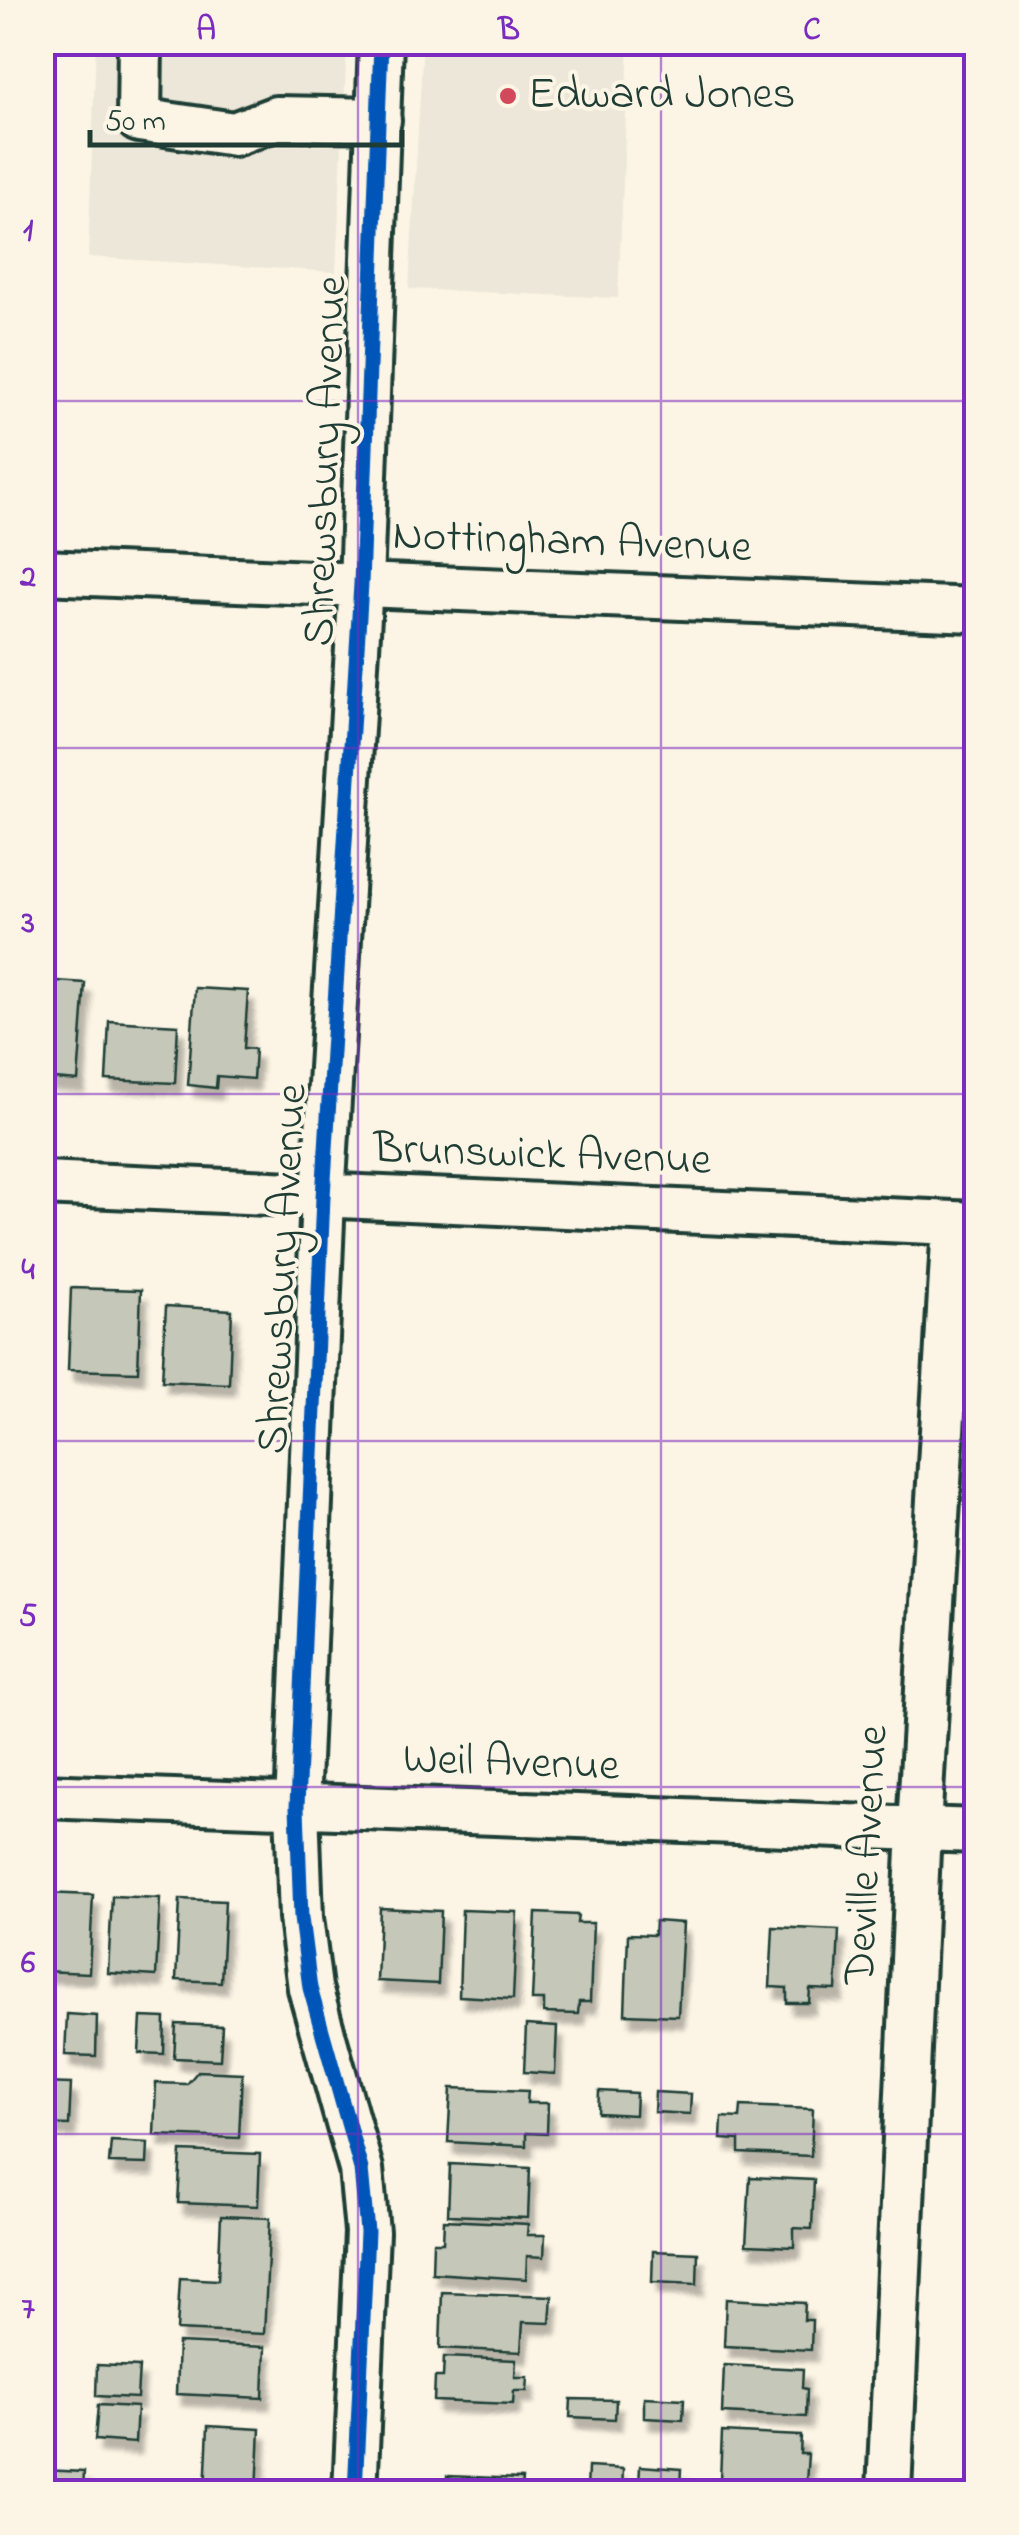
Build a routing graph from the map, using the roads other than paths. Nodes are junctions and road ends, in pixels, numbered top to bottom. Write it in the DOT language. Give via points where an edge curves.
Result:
graph roads {
  1 [pos="140,42"];
  2 [pos="381,42"];
  3 [pos="378,120"];
  4 [pos="42,572"];
  5 [pos="361,584"];
  6 [pos="976,610"];
  7 [pos="42,1183"];
  8 [pos="323,1196"];
  9 [pos="965,1224"];
  10 [pos="42,1796"];
  11 [pos="297,1806"];
  12 [pos="919,1828"];
  13 [pos="976,1831"];
  14 [pos="355,2492"];
  15 [pos="889,2492"];
  1 -- 3 [label="street" via="139,120 234,134 276,118"];
  2 -- 3 [label="street, Shrewsbury Avenue"];
  3 -- 5 [label="street, Shrewsbury Avenue"];
  4 -- 5 [label="street, Nottingham Avenue"];
  5 -- 6 [label="street, Nottingham Avenue"];
  5 -- 8 [label="street, Shrewsbury Avenue"];
  7 -- 8 [label="street, Brunswick Avenue"];
  8 -- 9 [label="street, Brunswick Avenue"];
  8 -- 11 [label="street, Shrewsbury Avenue"];
  9 -- 12 [label="street, Deville Avenue"];
  10 -- 11 [label="street, Weil Avenue"];
  11 -- 12 [label="street, Weil Avenue"];
  11 -- 14 [label="street, Shrewsbury Avenue" via="310,1988 361,2168"];
  12 -- 13 [label="street, Weil Avenue"];
  12 -- 15 [label="street, Deville Avenue"];
}
